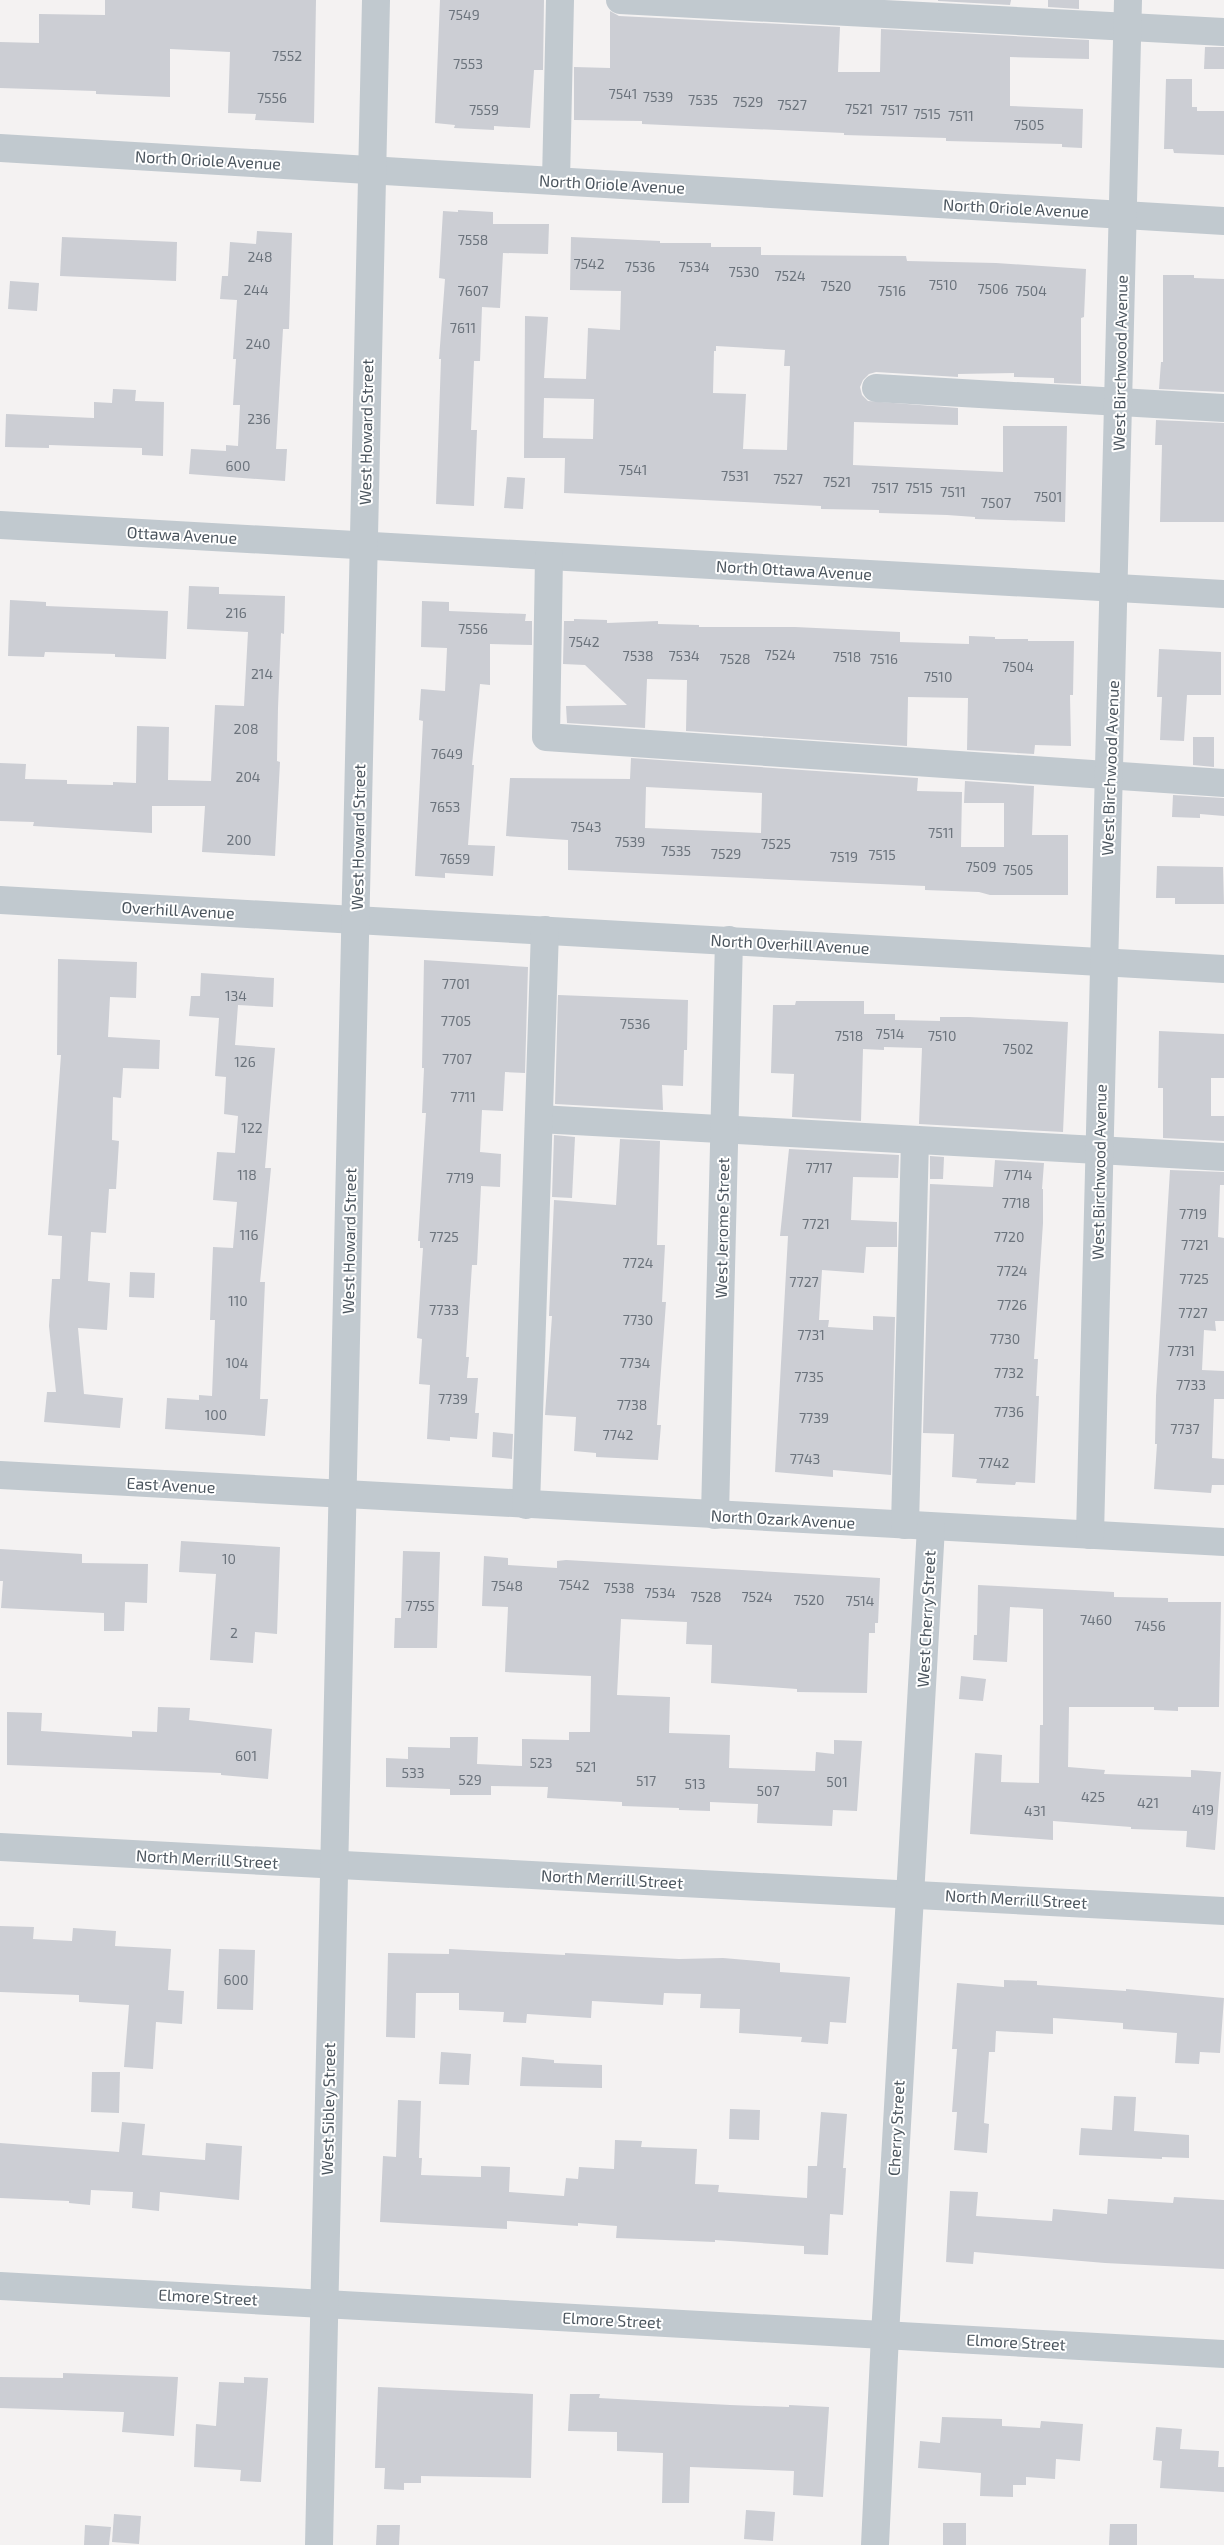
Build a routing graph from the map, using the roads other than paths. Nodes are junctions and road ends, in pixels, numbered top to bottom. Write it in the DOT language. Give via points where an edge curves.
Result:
graph roads {
  1 [pos="376,0"];
  2 [pos="560,0"];
  3 [pos="620,0"];
  4 [pos="1127,13"];
  5 [pos="1224,32"];
  6 [pos="0,148"];
  7 [pos="372,170"];
  8 [pos="556,181"];
  9 [pos="1123,215"];
  10 [pos="1224,221"];
  11 [pos="876,388"];
  12 [pos="1119,402"];
  13 [pos="1224,408"];
  14 [pos="0,525"];
  15 [pos="364,546"];
  16 [pos="549,556"];
  17 [pos="1115,588"];
  18 [pos="1224,594"];
  19 [pos="1110,776"];
  20 [pos="1224,783"];
  21 [pos="0,900"];
  22 [pos="356,919"];
  23 [pos="545,930"];
  24 [pos="729,940"];
  25 [pos="1104,962"];
  26 [pos="1224,969"];
  27 [pos="539,1119"];
  28 [pos="725,1130"];
  29 [pos="916,1140"];
  30 [pos="1100,1150"];
  31 [pos="1224,1157"];
  32 [pos="0,1475"];
  33 [pos="343,1495"];
  34 [pos="526,1505"];
  35 [pos="715,1515"];
  36 [pos="918,1526"];
  37 [pos="1090,1535"];
  38 [pos="1224,1542"];
  39 [pos="338,1673"];
  40 [pos="920,1711"];
  41 [pos="0,1847"];
  42 [pos="334,1866"];
  43 [pos="909,1893"];
  44 [pos="1224,1911"];
  45 [pos="0,2286"];
  46 [pos="324,2304"];
  47 [pos="885,2335"];
  48 [pos="1224,2354"];
  49 [pos="319,2545"];
  50 [pos="875,2545"];
  1 -- 7 [label="street, West Howard Street"];
  2 -- 8 [label="street"];
  3 -- 4 [label="street"];
  4 -- 5 [label="street"];
  4 -- 9 [label="street, West Birchwood Avenue"];
  6 -- 7 [label="street, North Oriole Avenue"];
  7 -- 8 [label="street, North Oriole Avenue"];
  7 -- 15 [label="street, West Howard Street"];
  8 -- 9 [label="street, North Oriole Avenue"];
  9 -- 10 [label="street, North Oriole Avenue"];
  9 -- 12 [label="street, West Birchwood Avenue"];
  11 -- 12 [label="street"];
  12 -- 13 [label="street"];
  12 -- 17 [label="street, West Birchwood Avenue"];
  14 -- 15 [label="street, Ottawa Avenue"];
  15 -- 16 [label="street, North Ottawa Avenue"];
  15 -- 22 [label="street, West Howard Street"];
  16 -- 17 [label="street, North Ottawa Avenue"];
  16 -- 19 [label="street" via="546,737"];
  17 -- 18 [label="street, North Ottawa Avenue"];
  17 -- 19 [label="street, West Birchwood Avenue"];
  19 -- 20 [label="street"];
  19 -- 25 [label="street, West Birchwood Avenue"];
  21 -- 22 [label="street, Overhill Avenue"];
  22 -- 23 [label="street, North Overhill Avenue"];
  22 -- 33 [label="street, West Howard Street"];
  23 -- 24 [label="street, North Overhill Avenue"];
  23 -- 27 [label="street"];
  24 -- 25 [label="street, North Overhill Avenue"];
  24 -- 28 [label="street, West Jerome Street"];
  25 -- 26 [label="street, North Overhill Avenue"];
  25 -- 30 [label="street, West Birchwood Avenue"];
  27 -- 28 [label="street"];
  27 -- 34 [label="street"];
  28 -- 29 [label="street"];
  28 -- 35 [label="street, West Jerome Street"];
  29 -- 30 [label="street"];
  29 -- 36 [label="street, West Cherry Street"];
  30 -- 31 [label="street"];
  30 -- 37 [label="street, West Birchwood Avenue"];
  32 -- 33 [label="street, East Avenue"];
  33 -- 34 [label="street, North Ozark Avenue"];
  33 -- 39 [label="street, West Howard Street"];
  34 -- 35 [label="street, North Ozark Avenue"];
  35 -- 36 [label="street, North Ozark Avenue"];
  36 -- 37 [label="street, North Ozark Avenue"];
  36 -- 40 [label="street, West Cherry Street"];
  37 -- 38 [label="street, North Ozark Avenue"];
  39 -- 42 [label="street, West Sibley Street"];
  40 -- 43 [label="street, Cherry Street"];
  41 -- 42 [label="street, North Merrill Street"];
  42 -- 43 [label="street, North Merrill Street"];
  42 -- 46 [label="street, West Sibley Street"];
  43 -- 44 [label="street, North Merrill Street"];
  43 -- 47 [label="street, Cherry Street"];
  45 -- 46 [label="street, Elmore Street"];
  46 -- 47 [label="street, Elmore Street"];
  46 -- 49 [label="street, West Sibley Street"];
  47 -- 48 [label="street, Elmore Street"];
  47 -- 50 [label="street, Cherry Street"];
}
